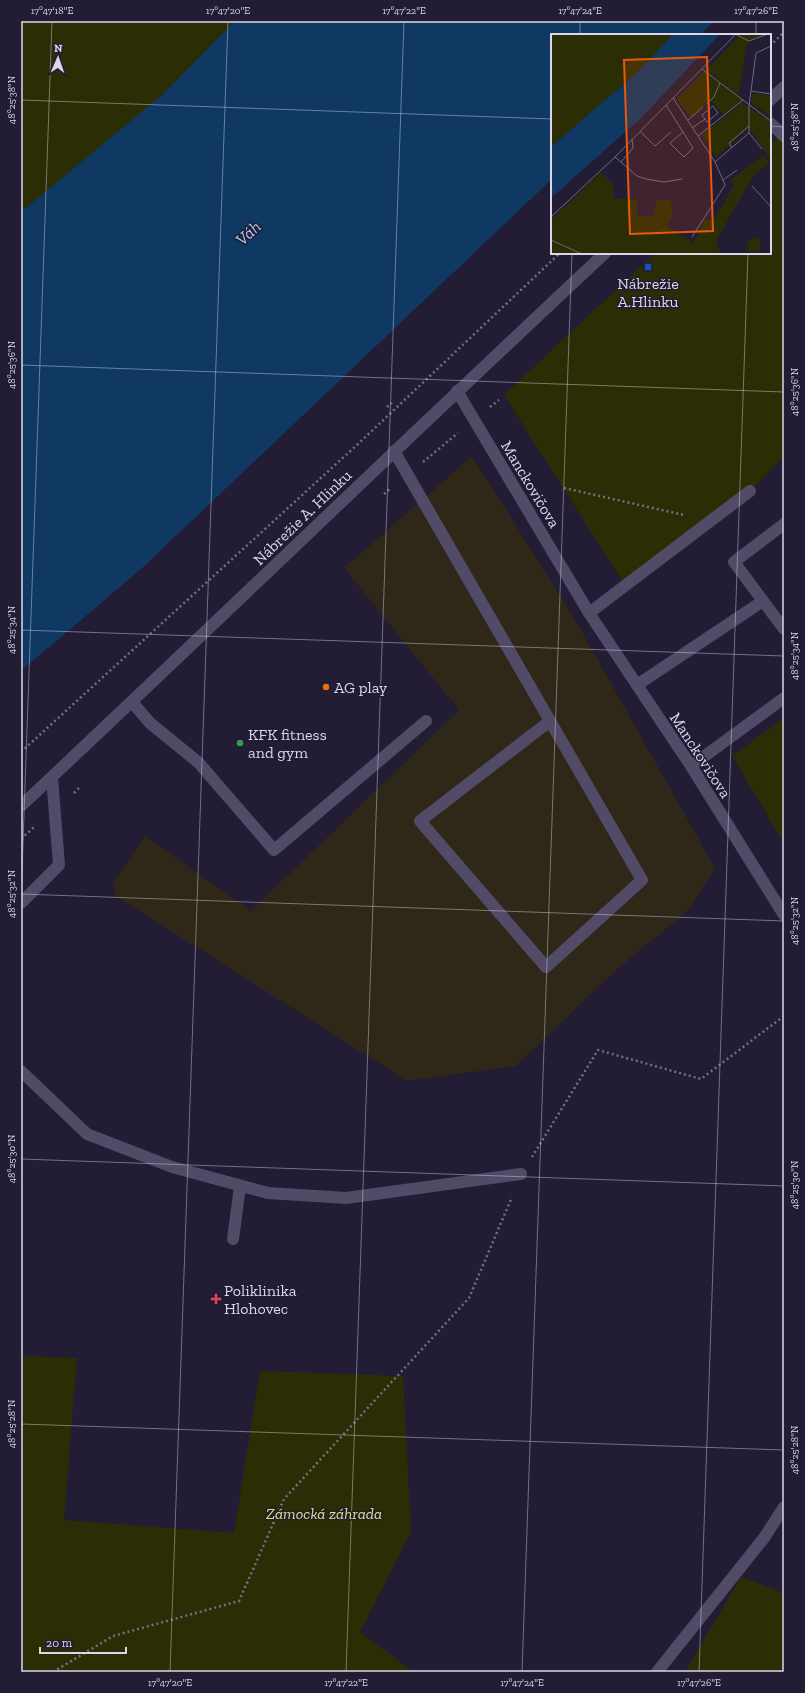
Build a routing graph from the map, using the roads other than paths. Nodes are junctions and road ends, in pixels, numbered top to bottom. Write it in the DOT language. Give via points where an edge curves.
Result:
graph roads {
  1 [pos="784,87"];
  2 [pos="771,99"];
  3 [pos="771,124"];
  4 [pos="784,136"];
  5 [pos="604,254"];
  6 [pos="456,391"];
  7 [pos="394,451"];
  8 [pos="750,491"];
  9 [pos="784,524"];
  10 [pos="763,601"];
  11 [pos="589,613"];
  12 [pos="784,629"];
  13 [pos="637,685"];
  14 [pos="784,698"];
  15 [pos="132,702"];
  16 [pos="426,721"];
  17 [pos="550,722"];
  18 [pos="691,766"];
  19 [pos="52,777"];
  20 [pos="21,806"];
  21 [pos="21,903"];
  22 [pos="784,915"];
  23 [pos="21,1071"];
  24 [pos="521,1174"];
  25 [pos="240,1186"];
  26 [pos="233,1239"];
  27 [pos="784,1507"];
  28 [pos="657,1672"];
  1 -- 2 [label="street"];
  3 -- 4 [label="street"];
  5 -- 6 [label="street, Nábrežie A. Hlinku"];
  6 -- 7 [label="street, Nábrežie A. Hlinku"];
  6 -- 11 [label="street, Manckovičova"];
  7 -- 15 [label="street, Nábrežie A. Hlinku"];
  7 -- 17 [label="street"];
  8 -- 11 [label="street"];
  9 -- 10 [label="street" via="734,562"];
  10 -- 12 [label="street"];
  10 -- 13 [label="street"];
  11 -- 13 [label="street, Manckovičova"];
  13 -- 18 [label="street, Manckovičova"];
  14 -- 18 [label="street"];
  15 -- 16 [label="street" via="150,723 199,763 274,850"];
  15 -- 19 [label="street, Nábrežie A. Hlinku"];
  17 -- 17 [label="street" via="642,880 546,967 420,821"];
  18 -- 22 [label="street, Manckovičova"];
  19 -- 20 [label="street, Nábrežie A. Hlinku"];
  19 -- 21 [label="street" via="59,865"];
  23 -- 25 [label="street" via="87,1134 172,1168"];
  24 -- 25 [label="street" via="346,1198 268,1193"];
  25 -- 26 [label="street"];
  27 -- 28 [label="street" via="764,1538"];
}
